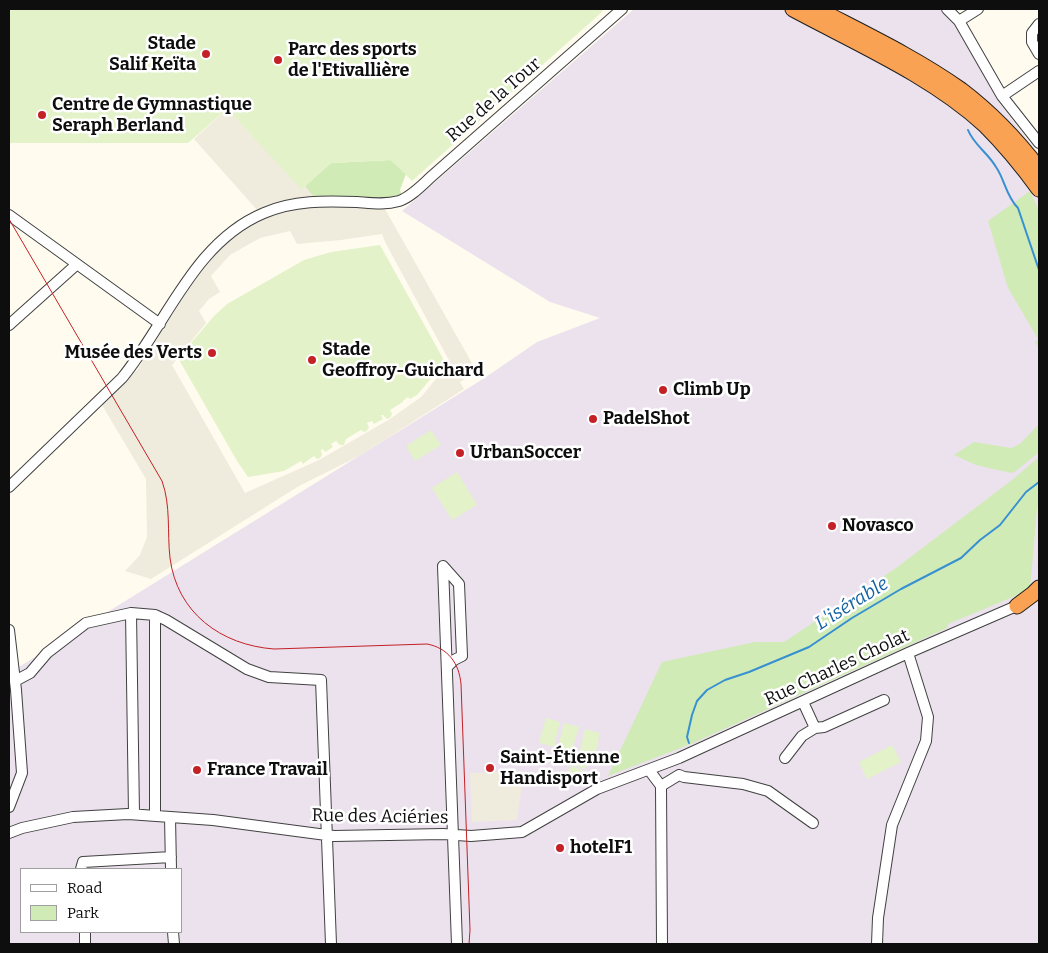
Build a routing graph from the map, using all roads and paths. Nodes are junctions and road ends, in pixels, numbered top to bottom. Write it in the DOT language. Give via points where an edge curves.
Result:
graph roads {
  1 [pos="622,9"];
  2 [pos="793,9"];
  3 [pos="817,9"];
  4 [pos="947,9"];
  5 [pos="978,9"];
  6 [pos="959,21"];
  7 [pos="1039,24"];
  8 [pos="1039,54"];
  9 [pos="1039,71"];
  10 [pos="1002,96"];
  11 [pos="1039,143"];
  12 [pos="1039,169"];
  13 [pos="1039,190"];
  14 [pos="9,216"];
  15 [pos="76,265"];
  16 [pos="160,324"];
  17 [pos="9,325"];
  18 [pos="9,487"];
  19 [pos="1039,588"];
  20 [pos="1039,595"];
  21 [pos="1017,606"];
  22 [pos="131,613"];
  23 [pos="155,616"];
  24 [pos="9,630"];
  25 [pos="908,653"];
  26 [pos="447,667"];
  27 [pos="15,681"];
  28 [pos="884,700"];
  29 [pos="803,702"];
  30 [pos="815,728"];
  31 [pos="679,758"];
  32 [pos="785,758"];
  33 [pos="649,770"];
  34 [pos="679,775"];
  35 [pos="661,786"];
  36 [pos="9,807"];
  37 [pos="134,814"];
  38 [pos="155,816"];
  39 [pos="170,816"];
  40 [pos="813,823"];
  41 [pos="9,833"];
  42 [pos="454,835"];
  43 [pos="327,836"];
  44 [pos="170,857"];
  45 [pos="81,868"];
  46 [pos="171,868"];
  47 [pos="331,944"];
  48 [pos="458,944"];
  49 [pos="662,944"];
  50 [pos="877,944"];
  1 -- 16 [label="street, Rue de la Tour" via="400,201 382,204 305,202 253,218 204,258"];
  2 -- 13 [label="highway" via="944,92 985,125"];
  3 -- 12 [label="highway" via="932,70 959,89 1002,127"];
  4 -- 6 [label="street"];
  5 -- 6 [label="street"];
  6 -- 10 [label="street"];
  7 -- 8 [label="street" via="1032,33 1032,42"];
  9 -- 10 [label="street"];
  10 -- 11 [label="street"];
  14 -- 15 [label="street"];
  15 -- 16 [label="street"];
  15 -- 17 [label="street"];
  16 -- 18 [label="street, Rue de la Tour" via="122,378"];
  19 -- 21 [label="highway"];
  20 -- 21 [label="street, Rue Charles Cholat"];
  21 -- 25 [label="street, Rue Charles Cholat"];
  22 -- 23 [label="street"];
  22 -- 27 [label="street" via="86,623 47,653 30,674"];
  22 -- 37 [label="street"];
  23 -- 38 [label="street"];
  23 -- 43 [label="street" via="178,626 247,669 269,677 321,680"];
  24 -- 27 [label="street"];
  25 -- 29 [label="street, Rue Charles Cholat"];
  25 -- 50 [label="street" via="928,717 926,740 892,824"];
  26 -- 26 [label="street" via="462,656 459,584 442,566"];
  26 -- 42 [label="street"];
  27 -- 36 [label="street" via="22,773"];
  28 -- 30 [label="street" via="824,728"];
  29 -- 30 [label="street"];
  29 -- 31 [label="street, Rue Charles Cholat"];
  30 -- 32 [label="street" via="802,736"];
  31 -- 33 [label="street, Rue Charles Cholat"];
  31 -- 34 [label="street"];
  33 -- 35 [label="street"];
  33 -- 42 [label="street, Rue des Aciéries" via="597,789 522,832"];
  34 -- 35 [label="street"];
  34 -- 40 [label="street" via="768,791"];
  35 -- 49 [label="street"];
  37 -- 38 [label="street, Rue des Aciéries"];
  37 -- 41 [label="street, Rue des Aciéries" via="73,818"];
  38 -- 39 [label="street, Rue des Aciéries"];
  39 -- 43 [label="street, Rue des Aciéries"];
  39 -- 44 [label="street"];
  42 -- 43 [label="street, Rue des Aciéries"];
  42 -- 48 [label="street"];
  43 -- 47 [label="street"];
  44 -- 45 [label="street" via="83,862"];
  44 -- 46 [label="street"];
}
